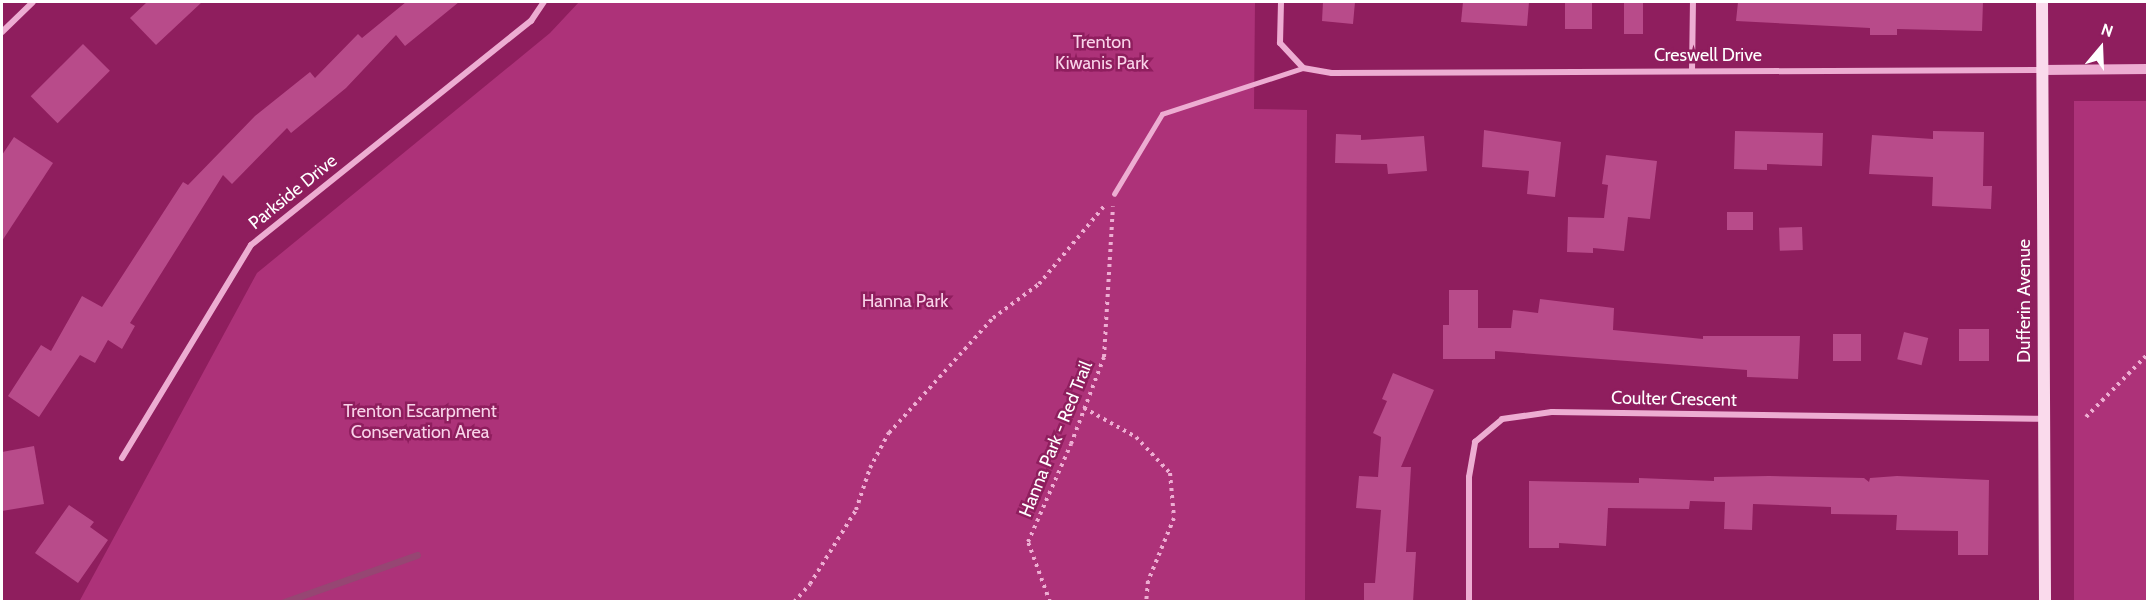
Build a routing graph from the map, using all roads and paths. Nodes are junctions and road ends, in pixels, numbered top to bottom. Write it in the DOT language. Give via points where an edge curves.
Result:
graph roads {
  1 [pos="33,2"];
  2 [pos="544,2"];
  3 [pos="1281,2"];
  4 [pos="1693,2"];
  5 [pos="2042,2"];
  6 [pos="2,32"];
  7 [pos="1303,68"];
  8 [pos="2148,69"];
  9 [pos="2042,70"];
  10 [pos="1692,71"];
  11 [pos="1114,194"];
  12 [pos="2148,354"];
  13 [pos="1084,408"];
  14 [pos="2086,417"];
  15 [pos="2042,419"];
  16 [pos="122,458"];
  17 [pos="794,602"];
  18 [pos="1050,602"];
  19 [pos="1146,602"];
  20 [pos="1469,602"];
  21 [pos="2045,602"];
  1 -- 6 [label="street"];
  2 -- 16 [label="street, Parkside Drive" via="531,21 250,245"];
  3 -- 7 [label="street" via="1281,43"];
  4 -- 10 [label="street"];
  5 -- 9 [label="main road, Dufferin Avenue"];
  7 -- 10 [label="street, Creswell Drive" via="1332,73"];
  7 -- 11 [label="lane" via="1162,114"];
  8 -- 9 [label="street, Creswell Drive"];
  9 -- 10 [label="street, Creswell Drive"];
  9 -- 15 [label="main road, Dufferin Avenue"];
  11 -- 13 [label="path, Hanna Park - Red Trail" via="1104,357"];
  11 -- 17 [label="path" via="1039,284 977,334 889,433 870,468 856,510 810,584"];
  12 -- 14 [label="path"];
  13 -- 18 [label="path, Hanna Park - Red Trail" via="1028,542"];
  13 -- 19 [label="path" via="1136,437 1170,473 1174,518 1148,581"];
  15 -- 20 [label="street, Coulter Crescent" via="1552,412 1502,419 1475,442 1469,477"];
  15 -- 21 [label="main road, Dufferin Avenue"];
}
